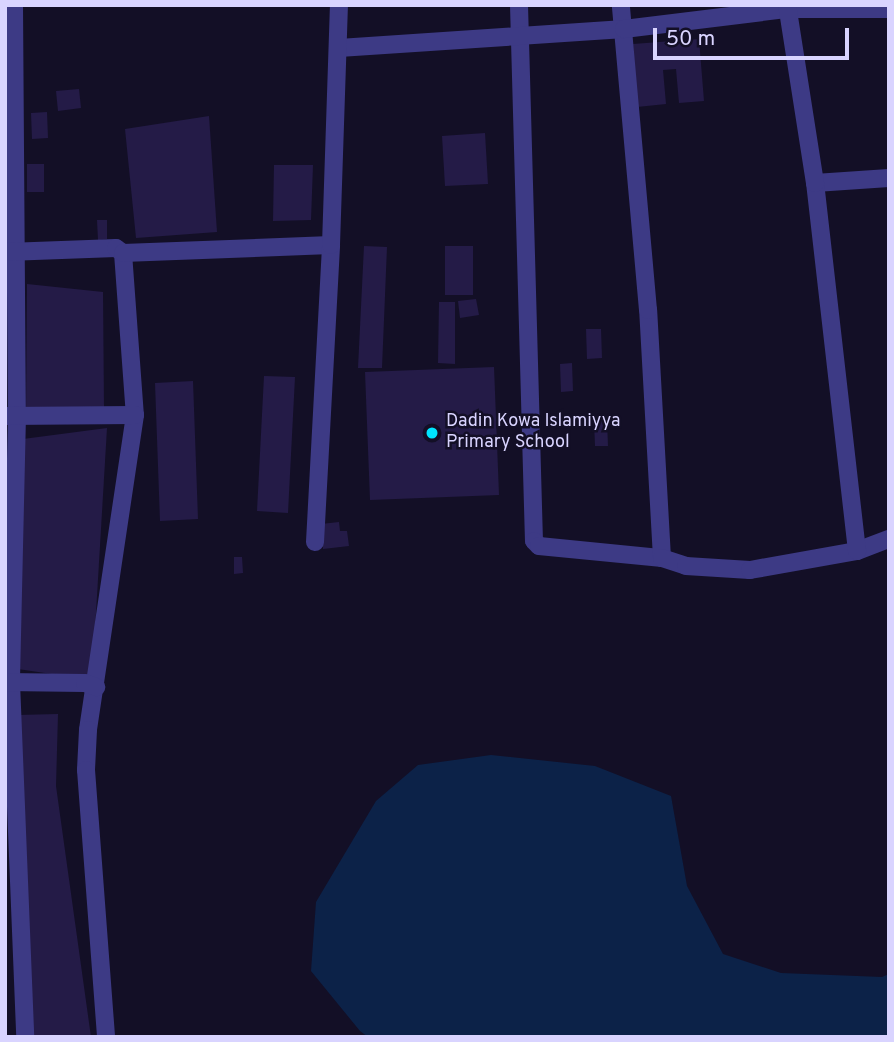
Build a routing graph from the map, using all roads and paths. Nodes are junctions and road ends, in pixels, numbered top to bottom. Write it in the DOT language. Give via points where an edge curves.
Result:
graph roads {
  1 [pos="14,5"];
  2 [pos="339,5"];
  3 [pos="519,5"];
  4 [pos="621,5"];
  5 [pos="788,7"];
  6 [pos="889,9"];
  7 [pos="624,29"];
  8 [pos="522,36"];
  9 [pos="339,48"];
  10 [pos="889,178"];
  11 [pos="816,183"];
  12 [pos="331,245"];
  13 [pos="11,252"];
  14 [pos="123,253"];
  15 [pos="11,415"];
  16 [pos="135,415"];
  17 [pos="889,539"];
  18 [pos="315,542"];
  19 [pos="857,551"];
  20 [pos="662,558"];
  21 [pos="8,682"];
  22 [pos="96,687"];
  23 [pos="9,788"];
  24 [pos="13,884"];
  25 [pos="25,1037"];
  26 [pos="106,1037"];
  1 -- 13 [label="street"];
  2 -- 9 [label="street"];
  3 -- 8 [label="street"];
  4 -- 7 [label="street"];
  5 -- 6 [label="street"];
  5 -- 7 [label="street"];
  5 -- 11 [label="street"];
  7 -- 8 [label="street"];
  7 -- 20 [label="street" via="648,310"];
  8 -- 9 [label="street"];
  8 -- 20 [label="street" via="534,541 539,546"];
  9 -- 12 [label="street"];
  10 -- 11 [label="street"];
  11 -- 19 [label="street"];
  12 -- 14 [label="street"];
  12 -- 18 [label="street"];
  13 -- 14 [label="street" via="116,248"];
  13 -- 15 [label="street"];
  14 -- 16 [label="street"];
  15 -- 16 [label="street"];
  15 -- 21 [label="street"];
  16 -- 22 [label="street"];
  17 -- 19 [label="street"];
  19 -- 20 [label="street" via="750,569 686,566"];
  21 -- 22 [label="street"];
  21 -- 23 [label="street"];
  22 -- 26 [label="street" via="86,770"];
  23 -- 24 [label="street"];
  24 -- 25 [label="street"];
}
